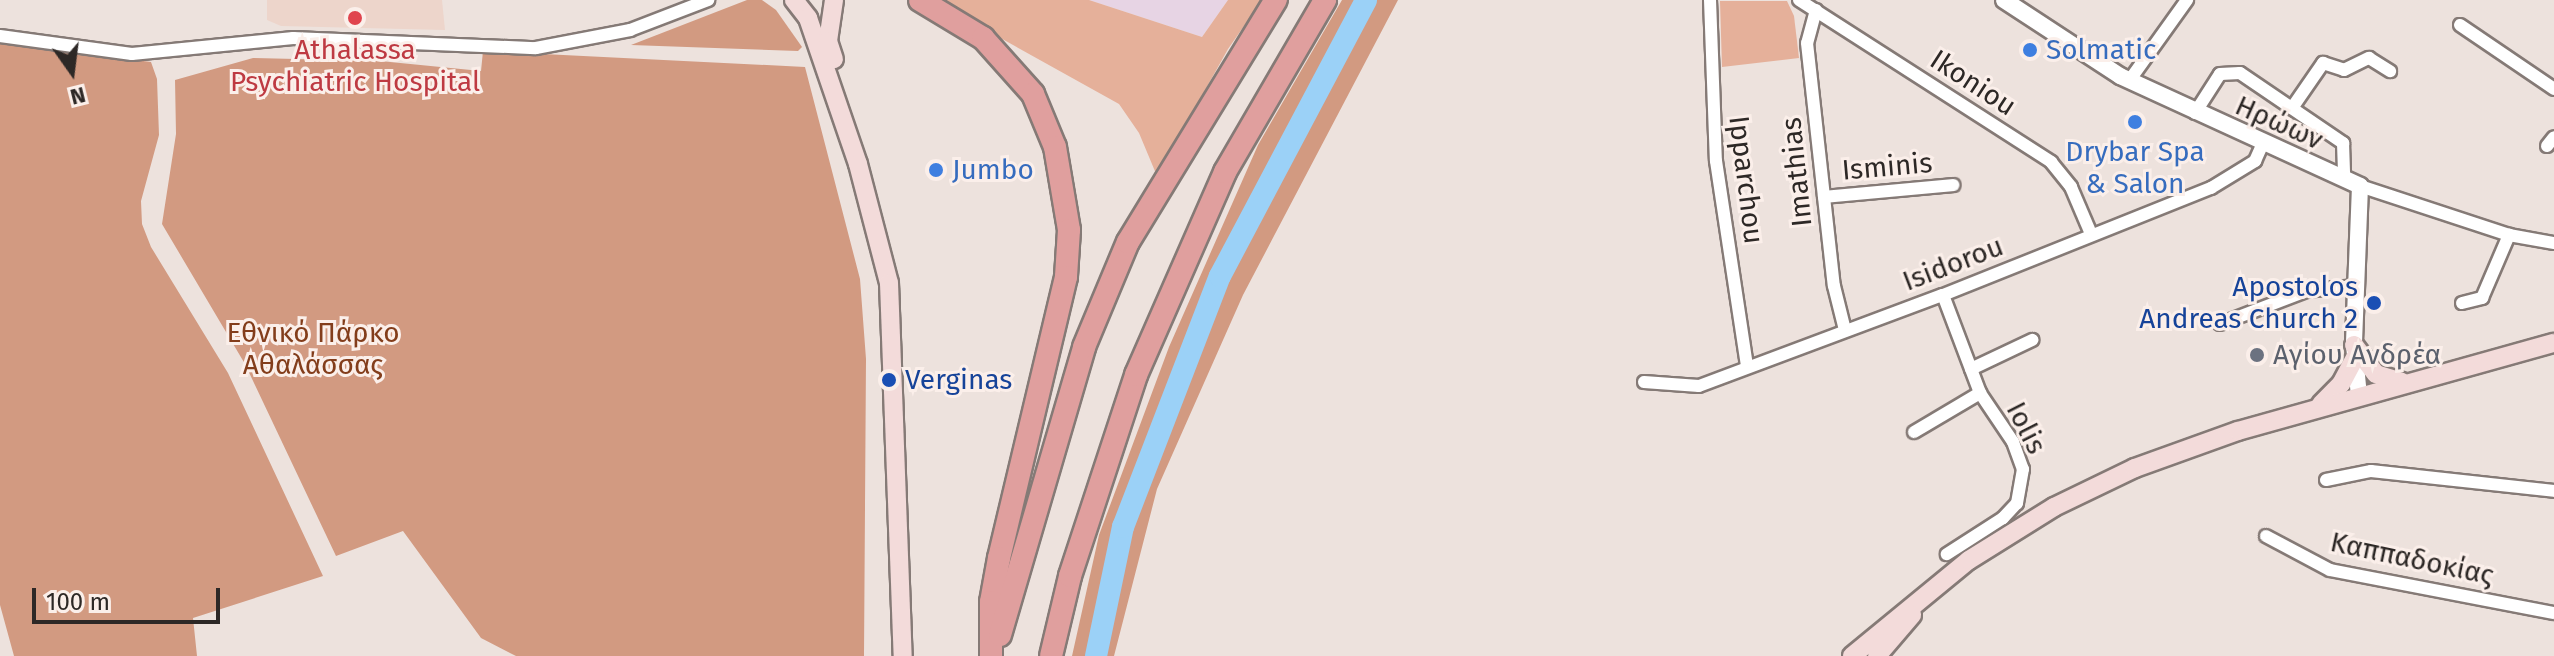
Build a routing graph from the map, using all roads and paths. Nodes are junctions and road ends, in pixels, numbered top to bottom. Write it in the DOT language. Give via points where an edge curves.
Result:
graph roads {
  1 [pos="700,0"];
  2 [pos="708,0"];
  3 [pos="794,0"];
  4 [pos="834,0"];
  5 [pos="920,0"];
  6 [pos="1276,0"];
  7 [pos="1325,0"];
  8 [pos="1710,0"];
  9 [pos="1799,0"];
  10 [pos="2004,0"];
  11 [pos="2187,0"];
  12 [pos="688,7"];
  13 [pos="1816,10"];
  14 [pos="2460,25"];
  15 [pos="0,36"];
  16 [pos="2390,71"];
  17 [pos="2129,81"];
  18 [pos="2554,89"];
  19 [pos="2292,108"];
  20 [pos="2195,113"];
  21 [pos="2262,145"];
  22 [pos="2344,180"];
  23 [pos="1953,185"];
  24 [pos="2360,186"];
  25 [pos="1824,197"];
  26 [pos="2091,234"];
  27 [pos="2509,235"];
  28 [pos="2554,243"];
  29 [pos="2355,286"];
  30 [pos="1943,295"];
  31 [pos="2462,303"];
  32 [pos="2220,324"];
  33 [pos="1845,330"];
  34 [pos="2032,340"];
  35 [pos="2554,343"];
  36 [pos="2355,351"];
  37 [pos="1747,366"];
  38 [pos="1971,369"];
  39 [pos="1644,382"];
  40 [pos="2406,383"];
  41 [pos="1980,393"];
  42 [pos="2359,396"];
  43 [pos="2316,408"];
  44 [pos="1914,432"];
  45 [pos="2326,480"];
  46 [pos="2554,491"];
  47 [pos="2266,536"];
  48 [pos="1947,554"];
  49 [pos="1938,586"];
  50 [pos="2554,613"];
  51 [pos="903,656"];
  52 [pos="912,656"];
  53 [pos="994,656"];
  54 [pos="1051,656"];
  55 [pos="1852,656"];
  56 [pos="1877,656"];
  1 -- 12 [label="street"];
  2 -- 12 [label="street"];
  3 -- 51 [label="main road" via="808,18 858,164 889,283"];
  4 -- 52 [label="main road" via="828,41 864,146 905,312"];
  5 -- 53 [label="highway" via="983,38 1033,94 1055,147 1069,230 1066,277 991,602"];
  6 -- 53 [label="highway" via="1117,268 1084,347"];
  7 -- 54 [label="highway" via="1225,172 1136,375 1070,576"];
  8 -- 37 [label="street, Ipparchou" via="1716,161"];
  9 -- 13 [label="street, Ikoniou"];
  10 -- 17 [label="street, Ηρώων"];
  11 -- 17 [label="street"];
  12 -- 15 [label="street" via="630,30 536,48 293,38 132,54"];
  13 -- 25 [label="street, Imathias" via="1807,43"];
  13 -- 26 [label="street, Ikoniou" via="2051,162 2071,187"];
  14 -- 18 [label="street"];
  16 -- 19 [label="street" via="2369,58 2344,70 2323,63"];
  17 -- 20 [label="street, Ηρώων"];
  19 -- 20 [label="street" via="2230,70 2220,74"];
  19 -- 22 [label="street" via="2343,143"];
  20 -- 21 [label="street, Ηρώων"];
  21 -- 22 [label="street, Ηρώων"];
  21 -- 26 [label="street, Isidorou" via="2255,161 2234,177"];
  22 -- 24 [label="street, Ηρώων"];
  23 -- 25 [label="street, Isminis"];
  24 -- 27 [label="street, Ηρώων"];
  24 -- 29 [label="street"];
  25 -- 33 [label="street, Imathias"];
  26 -- 30 [label="street, Isidorou"];
  27 -- 28 [label="street, Ηρώων"];
  27 -- 31 [label="street" via="2482,298"];
  29 -- 32 [label="street" via="2306,291"];
  29 -- 36 [label="street"];
  30 -- 33 [label="street, Isidorou"];
  30 -- 38 [label="street, Iolis"];
  33 -- 37 [label="street, Isidorou"];
  34 -- 38 [label="street"];
  35 -- 40 [label="main road"];
  36 -- 40 [label="main road" via="2376,374"];
  36 -- 42 [label="street"];
  36 -- 43 [label="main road" via="2335,392"];
  37 -- 39 [label="street, Isidorou" via="1699,386"];
  38 -- 41 [label="street, Iolis"];
  40 -- 42 [label="main road"];
  41 -- 44 [label="street"];
  41 -- 48 [label="street, Iolis" via="2013,442 2023,486 2003,518"];
  42 -- 43 [label="main road"];
  43 -- 49 [label="main road" via="2135,468 2054,507"];
  45 -- 46 [label="street" via="2371,471"];
  47 -- 50 [label="street, Καππαδοκίας" via="2330,570"];
  49 -- 55 [label="main road"];
  49 -- 56 [label="main road"];
}
